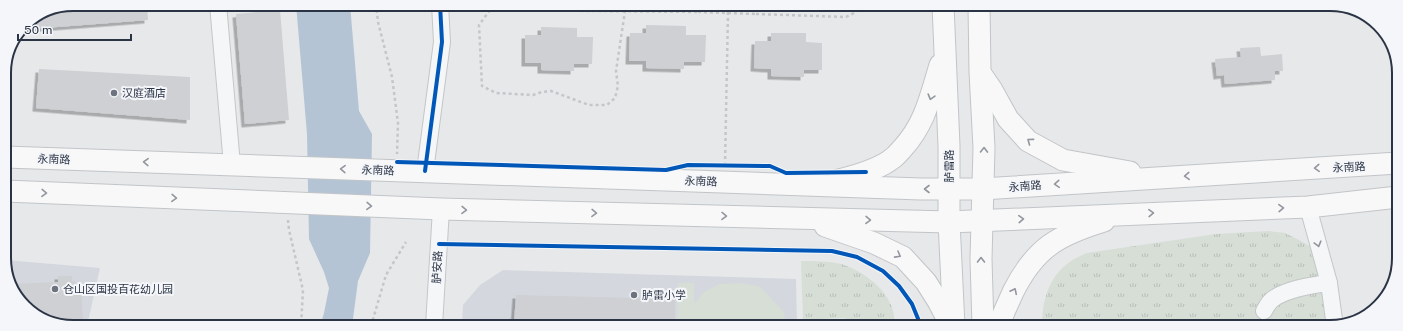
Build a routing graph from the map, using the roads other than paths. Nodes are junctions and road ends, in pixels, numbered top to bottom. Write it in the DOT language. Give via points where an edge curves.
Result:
graph roads {
  1 [pos="219,11"];
  2 [pos="440,11"];
  3 [pos="943,11"];
  4 [pos="979,11"];
  5 [pos="945,46"];
  6 [pos="980,72"];
  7 [pos="11,157"];
  8 [pos="1392,163"];
  9 [pos="232,165"];
  10 [pos="425,171"];
  11 [pos="1160,178"];
  12 [pos="821,185"];
  13 [pos="949,189"];
  14 [pos="982,189"];
  15 [pos="11,191"];
  16 [pos="1392,198"];
  17 [pos="1308,207"];
  18 [pos="440,209"];
  19 [pos="1128,214"];
  20 [pos="796,218"];
  21 [pos="982,220"];
  22 [pos="949,222"];
  23 [pos="1328,283"];
  24 [pos="1264,311"];
  25 [pos="434,320"];
  26 [pos="949,320"];
  27 [pos="952,320"];
  28 [pos="984,320"];
  29 [pos="1000,320"];
  30 [pos="1334,320"];
  1 -- 9 [label="street"];
  2 -- 10 [label="street" via="442,42"];
  3 -- 5 [label="main road, 胪雷路"];
  4 -- 6 [label="main road"];
  5 -- 12 [label="main road, one-way" via="927,110 918,128 893,159 866,172"];
  5 -- 13 [label="main road, 胪雷路"];
  11 -- 6 [label="main road, one-way" via="1063,160 1028,141 1008,119"];
  14 -- 6 [label="main road, one-way" via="984,148"];
  9 -- 7 [label="main road, 永南路, one-way"];
  8 -- 11 [label="main road, 永南路, one-way"];
  10 -- 9 [label="main road, 永南路, one-way"];
  10 -- 12 [label="main road, 永南路"];
  11 -- 14 [label="main road, 永南路, one-way"];
  13 -- 12 [label="main road, 永南路, one-way"];
  13 -- 14 [label="main road, 永南路"];
  13 -- 22 [label="main road, 胪雷路"];
  14 -- 21 [label="main road"];
  15 -- 18 [label="main road, one-way"];
  16 -- 17 [label="main road"];
  19 -- 17 [label="main road, one-way"];
  17 -- 23 [label="street, one-way"];
  18 -- 20 [label="main road, one-way"];
  18 -- 25 [label="street, 胪安路"];
  21 -- 19 [label="main road, one-way"];
  29 -- 19 [label="main road, one-way" via="1029,264 1042,250 1063,236"];
  20 -- 22 [label="main road, one-way"];
  20 -- 26 [label="main road, one-way" via="874,242 903,257 926,282"];
  21 -- 22 [label="main road"];
  28 -- 21 [label="main road, one-way"];
  22 -- 27 [label="main road, 胪雷路"];
  23 -- 24 [label="street" via="1279,295 1268,303"];
  23 -- 30 [label="street"];
}
